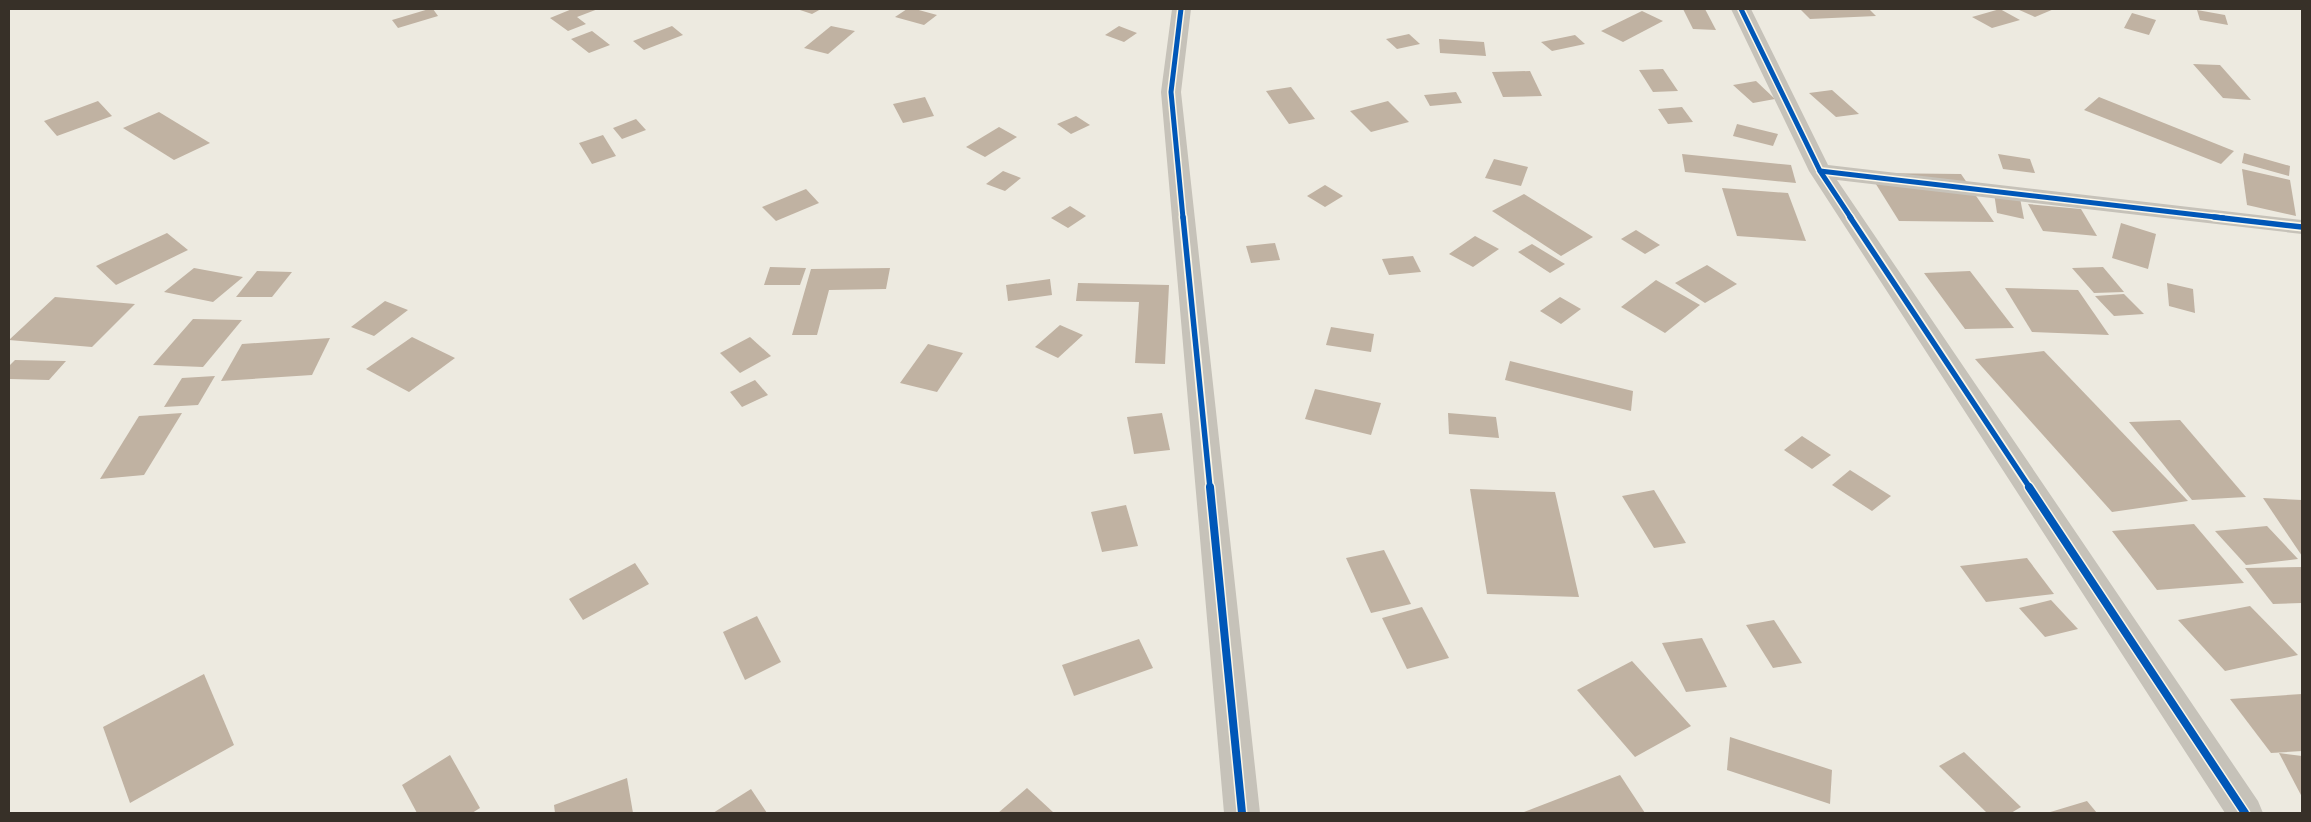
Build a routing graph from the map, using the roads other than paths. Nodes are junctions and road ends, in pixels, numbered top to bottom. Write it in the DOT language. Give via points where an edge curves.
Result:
graph roads {
  1 [pos="1181,9"];
  2 [pos="1741,9"];
  3 [pos="1820,170"];
  4 [pos="2302,227"];
  5 [pos="1242,813"];
  6 [pos="2245,813"];
  1 -- 5 [label="street" via="1171,92"];
  2 -- 3 [label="street"];
  3 -- 4 [label="street"];
  3 -- 6 [label="street"];
}
